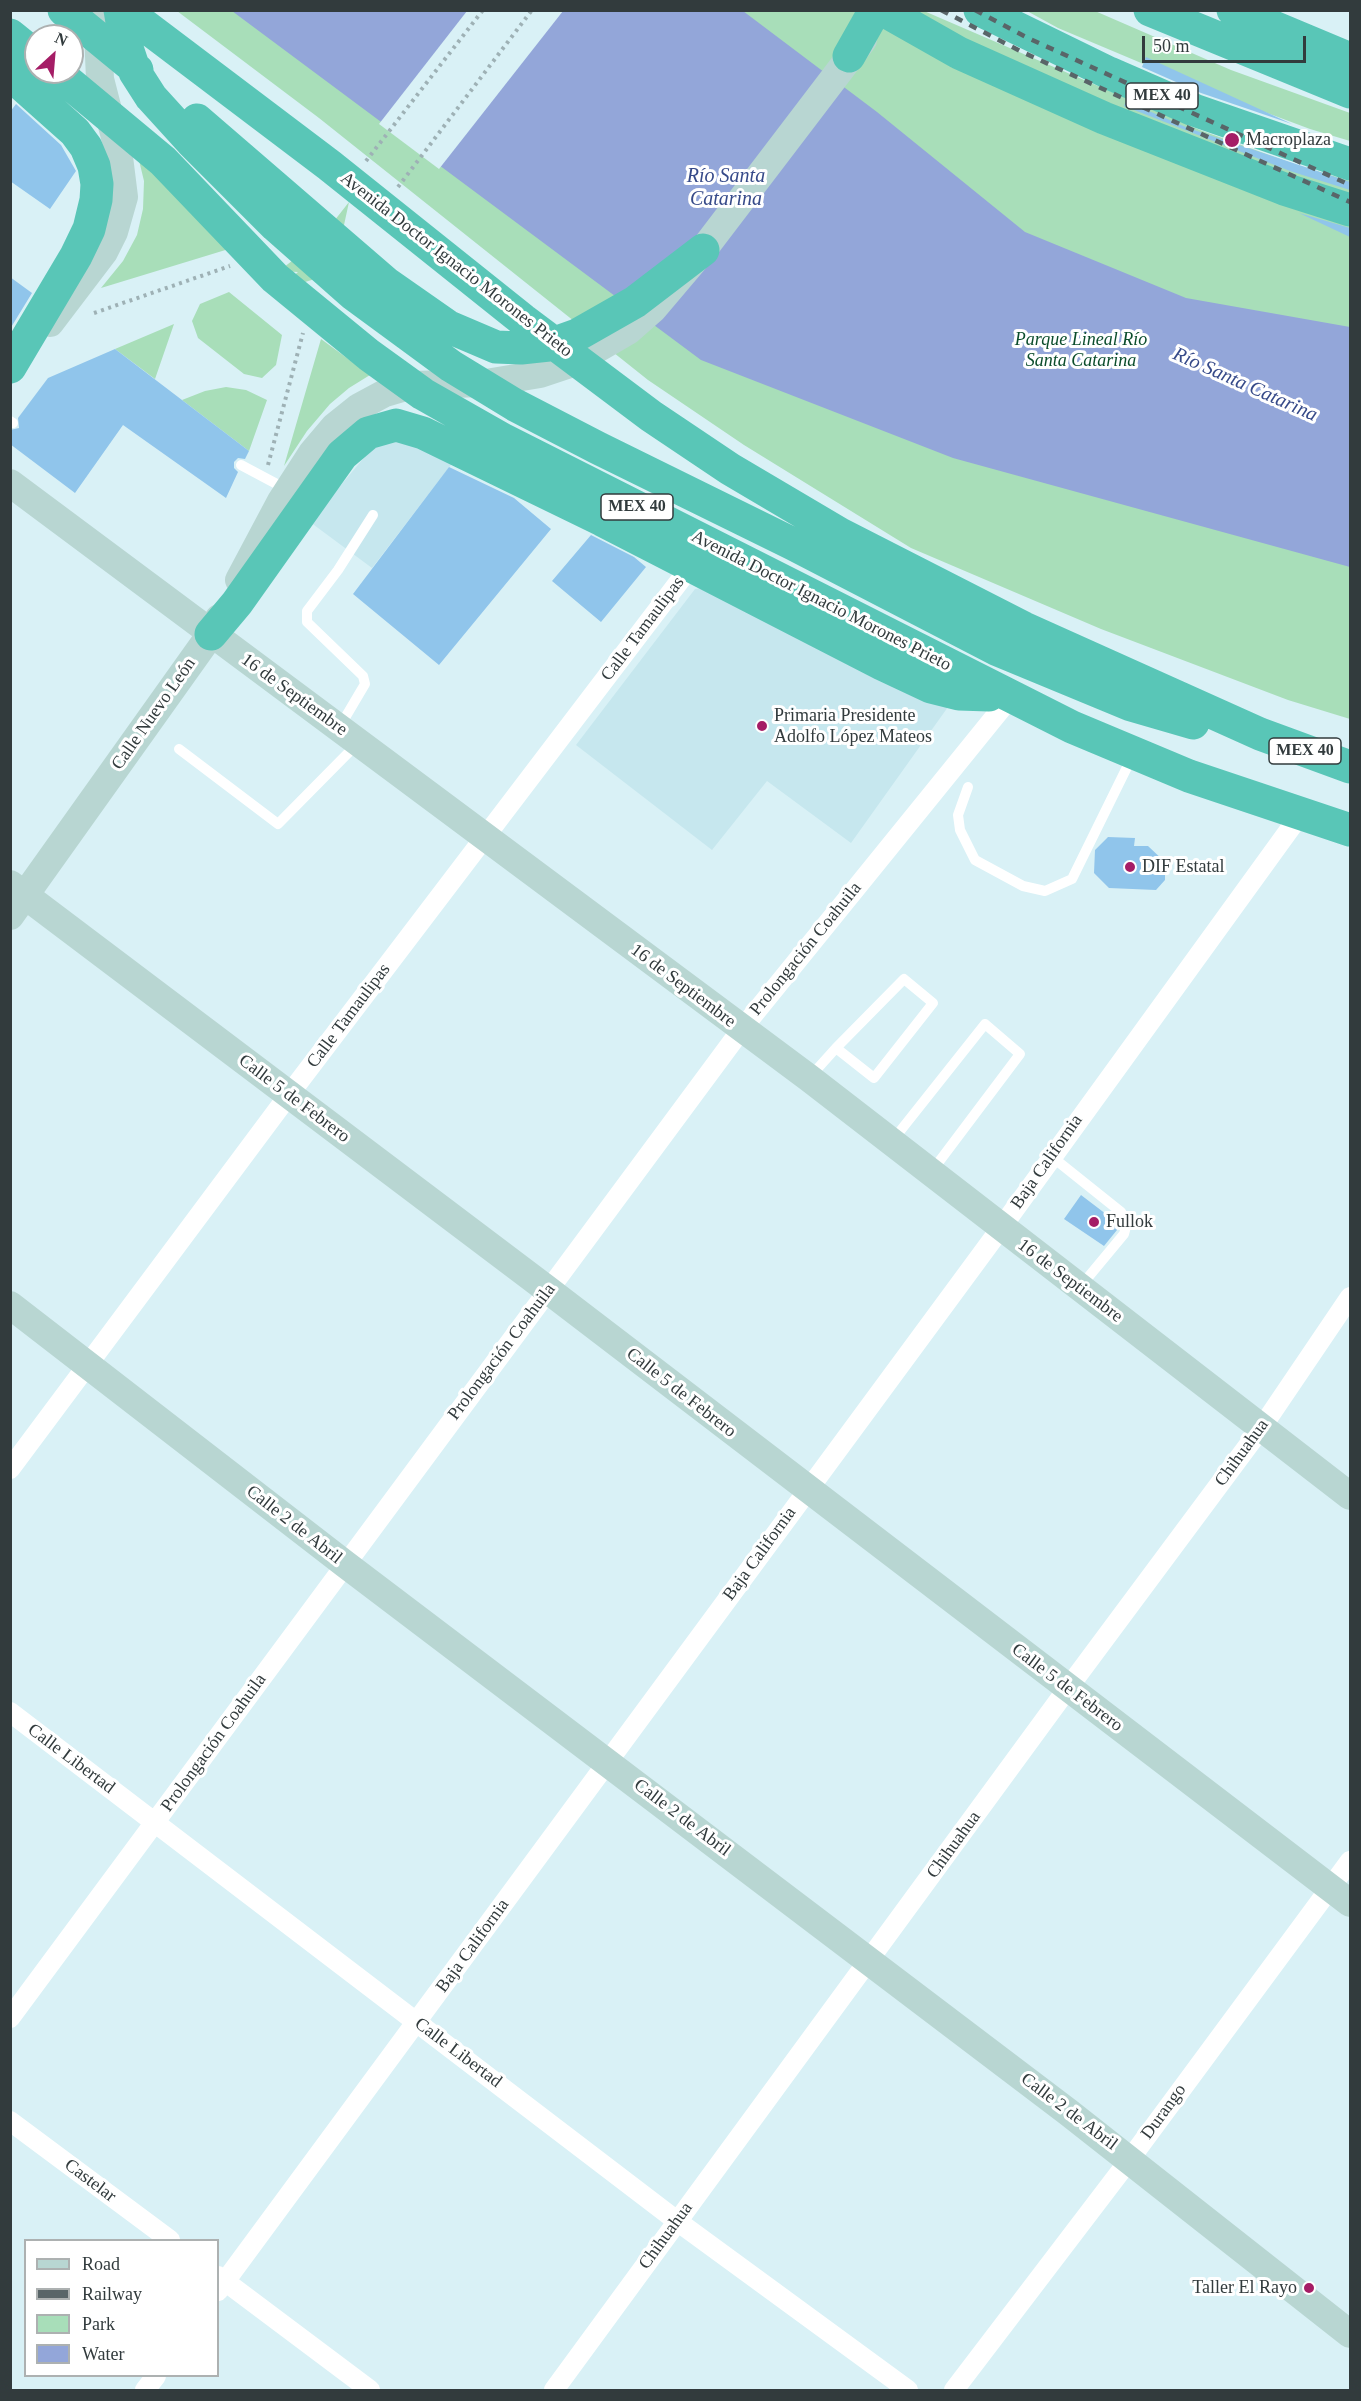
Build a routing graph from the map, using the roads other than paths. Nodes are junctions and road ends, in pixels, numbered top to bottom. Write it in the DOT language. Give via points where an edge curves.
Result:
graph roads {
  1 [pos="64,10"];
  2 [pos="97,10"];
  3 [pos="122,10"];
  4 [pos="875,10"];
  5 [pos="883,10"];
  6 [pos="890,10"];
  7 [pos="980,10"];
  8 [pos="1150,10"];
  9 [pos="1233,10"];
  10 [pos="10,35"];
  11 [pos="24,46"];
  12 [pos="849,56"];
  13 [pos="1350,59"];
  14 [pos="10,74"];
  15 [pos="70,84"];
  16 [pos="1350,92"];
  17 [pos="1350,164"];
  18 [pos="1350,210"];
  19 [pos="703,250"];
  20 [pos="10,367"];
  21 [pos="10,374"];
  22 [pos="241,465"];
  23 [pos="10,483"];
  24 [pos="285,496"];
  25 [pos="372,515"];
  26 [pos="691,566"];
  27 [pos="211,634"];
  28 [pos="1007,696"];
  29 [pos="1260,734"];
  30 [pos="349,735"];
  31 [pos="179,749"];
  32 [pos="1133,755"];
  33 [pos="1350,767"];
  34 [pos="968,787"];
  35 [pos="1300,815"];
  36 [pos="1350,830"];
  37 [pos="485,837"];
  38 [pos="15,899"];
  39 [pos="741,1030"];
  40 [pos="836,1048"];
  41 [pos="809,1078"];
  42 [pos="288,1096"];
  43 [pos="891,1143"];
  44 [pos="1051,1156"];
  45 [pos="930,1173"];
  46 [pos="1001,1228"];
  47 [pos="1079,1288"];
  48 [pos="548,1290"];
  49 [pos="1350,1297"];
  50 [pos="10,1305"];
  51 [pos="89,1365"];
  52 [pos="1262,1427"];
  53 [pos="10,1469"];
  54 [pos="807,1490"];
  55 [pos="1350,1496"];
  56 [pos="345,1564"];
  57 [pos="1068,1688"];
  58 [pos="10,1712"];
  59 [pos="609,1761"];
  60 [pos="156,1824"];
  61 [pos="1350,1861"];
  62 [pos="1340,1895"];
  63 [pos="870,1961"];
  64 [pos="10,2018"];
  65 [pos="418,2022"];
  66 [pos="10,2121"];
  67 [pos="1130,2159"];
  68 [pos="677,2221"];
  69 [pos="167,2239"];
  70 [pos="220,2283"];
  71 [pos="1350,2334"];
  72 [pos="155,2377"];
  73 [pos="145,2391"];
  74 [pos="370,2391"];
  75 [pos="554,2391"];
  76 [pos="908,2391"];
  77 [pos="954,2391"];
  1 -- 19 [label="highway" via="386,283 471,339 521,348 549,345 577,335 635,302"];
  2 -- 21 [label="street" via="100,79 118,149 124,196 104,252"];
  3 -- 29 [label="highway, Avenida Doctor Ignacio Morones Prieto / MEX 40" via="328,165 523,320 729,469 840,534 1014,623"];
  3 -- 29 [label="highway" via="126,45 135,72 151,97 191,141 268,219 353,294 451,366 515,405 1030,664 1131,705 1191,722"];
  4 -- 12 [label="highway"];
  5 -- 18 [label="highway" via="959,53 1104,118 1284,189"];
  6 -- 12 [label="street, Calle Nuevo León"];
  7 -- 17 [label="highway, MEX 40" via="1194,110"];
  8 -- 16 [label="highway"];
  9 -- 13 [label="highway"];
  10 -- 11 [label="highway"];
  12 -- 19 [label="street, Calle Nuevo León"];
  14 -- 20 [label="highway" via="75,132 86,147 97,184 89,229"];
  15 -- 28 [label="highway, Avenida Doctor Ignacio Morones Prieto / MEX 40" via="163,161 275,278 423,394 504,440"];
  19 -- 24 [label="street, Calle Nuevo León" via="653,309 628,331 573,363 514,379 412,386 385,393 358,407 312,453"];
  22 -- 24 [label="lane"];
  23 -- 27 [label="street, 16 de Septiembre"];
  24 -- 27 [label="street, Calle Nuevo León"];
  25 -- 30 [label="lane" via="307,611 307,622 363,676 365,684"];
  26 -- 27 [label="highway" via="423,433 396,425 368,433 342,455"];
  26 -- 28 [label="highway" via="931,687 959,694"];
  26 -- 37 [label="street, Calle Tamaulipas"];
  27 -- 30 [label="street, 16 de Septiembre"];
  27 -- 38 [label="street, Calle Nuevo León"];
  28 -- 32 [label="highway, Avenida Doctor Ignacio Morones Prieto / MEX 40"];
  28 -- 39 [label="street, Prolongación Coahuila"];
  29 -- 33 [label="highway, Avenida Doctor Ignacio Morones Prieto / MEX 40"];
  30 -- 31 [label="lane" via="278,824"];
  30 -- 37 [label="street, 16 de Septiembre"];
  32 -- 34 [label="lane" via="1072,879 1045,891 1023,886 975,860 960,830 958,815"];
  32 -- 35 [label="highway, Avenida Doctor Ignacio Morones Prieto / MEX 40"];
  35 -- 36 [label="highway, Avenida Doctor Ignacio Morones Prieto / MEX 40"];
  35 -- 44 [label="street, Baja California"];
  37 -- 39 [label="street, 16 de Septiembre"];
  37 -- 42 [label="street, Calle Tamaulipas"];
  38 -- 42 [label="street, Calle 5 de Febrero"];
  39 -- 41 [label="street, 16 de Septiembre"];
  39 -- 48 [label="street, Prolongación Coahuila"];
  40 -- 40 [label="lane" via="904,979 933,1003 874,1078"];
  40 -- 41 [label="lane"];
  41 -- 43 [label="street, 16 de Septiembre"];
  42 -- 48 [label="street, Calle 5 de Febrero"];
  42 -- 51 [label="street, Calle Tamaulipas"];
  43 -- 45 [label="street, 16 de Septiembre"];
  43 -- 45 [label="lane" via="985,1024 1020,1054"];
  44 -- 46 [label="street, Baja California"];
  44 -- 47 [label="lane" via="1120,1212 1126,1222 1124,1234"];
  45 -- 46 [label="street, 16 de Septiembre"];
  46 -- 47 [label="street, 16 de Septiembre"];
  46 -- 54 [label="street, Baja California"];
  47 -- 52 [label="street, 16 de Septiembre"];
  48 -- 54 [label="street, Calle 5 de Febrero"];
  48 -- 56 [label="street, Prolongación Coahuila"];
  49 -- 52 [label="street, Chihuahua"];
  50 -- 51 [label="street, Calle 2 de Abril"];
  51 -- 53 [label="street, Calle Tamaulipas"];
  51 -- 56 [label="street, Calle 2 de Abril"];
  52 -- 55 [label="street, 16 de Septiembre"];
  52 -- 57 [label="street, Chihuahua"];
  54 -- 57 [label="street, Calle 5 de Febrero"];
  54 -- 59 [label="street, Baja California"];
  56 -- 59 [label="street, Calle 2 de Abril"];
  56 -- 60 [label="street, Prolongación Coahuila"];
  57 -- 62 [label="street, Calle 5 de Febrero"];
  57 -- 63 [label="street, Chihuahua"];
  58 -- 60 [label="street, Calle Libertad"];
  59 -- 63 [label="street, Calle 2 de Abril"];
  59 -- 65 [label="street, Baja California"];
  60 -- 64 [label="street, Prolongación Coahuila"];
  60 -- 65 [label="street, Calle Libertad"];
  61 -- 62 [label="street, Durango"];
  62 -- 67 [label="street, Durango"];
  63 -- 67 [label="street, Calle 2 de Abril"];
  63 -- 68 [label="street, Chihuahua"];
  65 -- 68 [label="street, Calle Libertad"];
  65 -- 70 [label="street, Baja California"];
  66 -- 69 [label="street, Castelar"];
  67 -- 71 [label="street, Calle 2 de Abril"];
  67 -- 77 [label="street, Durango"];
  68 -- 75 [label="street, Chihuahua"];
  68 -- 76 [label="street, Calle Libertad"];
  70 -- 74 [label="street"];
  72 -- 73 [label="street"];
}
